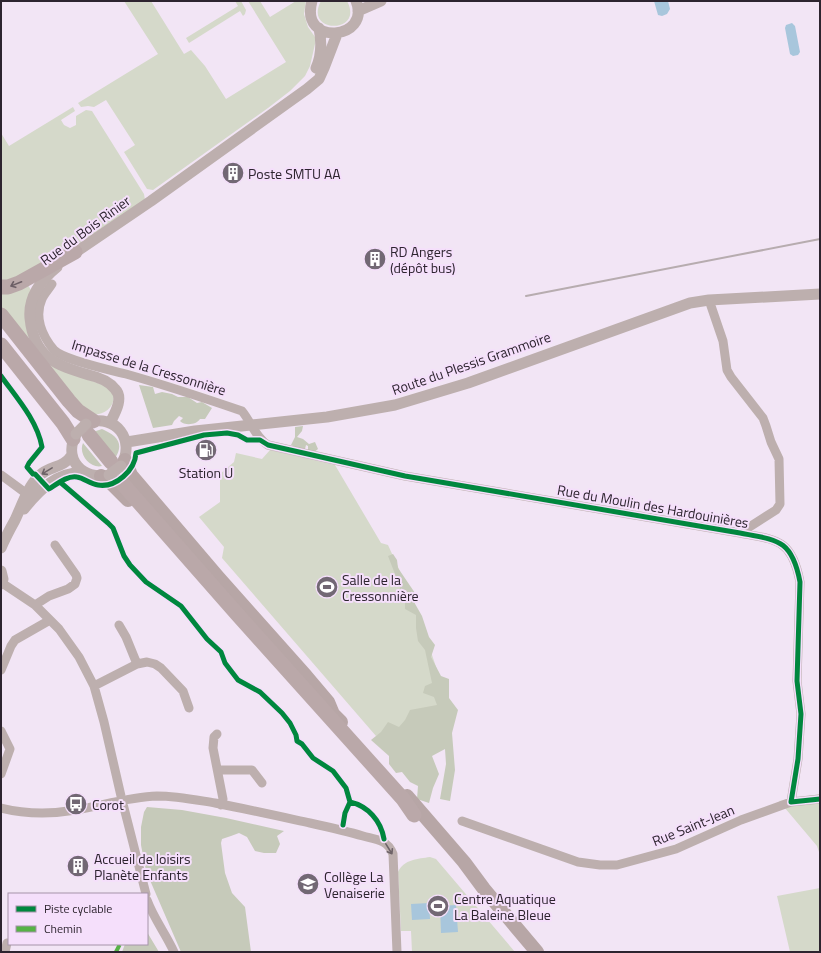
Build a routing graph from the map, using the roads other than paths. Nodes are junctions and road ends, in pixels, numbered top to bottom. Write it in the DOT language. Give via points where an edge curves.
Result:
graph roads {
  1 [pos="312,1"];
  2 [pos="381,1"];
  3 [pos="357,6"];
  4 [pos="319,28"];
  5 [pos="337,34"];
  6 [pos="307,89"];
  7 [pos="75,252"];
  8 [pos="52,284"];
  9 [pos="1,287"];
  10 [pos="820,294"];
  11 [pos="709,300"];
  12 [pos="1,315"];
  13 [pos="1,325"];
  14 [pos="1,332"];
  15 [pos="1,345"];
  16 [pos="110,423"];
  17 [pos="252,426"];
  18 [pos="82,430"];
  19 [pos="126,442"];
  20 [pos="72,455"];
  21 [pos="115,471"];
  22 [pos="84,472"];
  23 [pos="1,475"];
  24 [pos="27,494"];
  25 [pos="13,524"];
  26 [pos="740,533"];
  27 [pos="55,545"];
  28 [pos="1,548"];
  29 [pos="1,571"];
  30 [pos="2,584"];
  31 [pos="35,605"];
  32 [pos="50,620"];
  33 [pos="119,626"];
  34 [pos="137,664"];
  35 [pos="1,670"];
  36 [pos="94,686"];
  37 [pos="189,708"];
  38 [pos="333,714"];
  39 [pos="1,731"];
  40 [pos="217,734"];
  41 [pos="218,770"];
  42 [pos="1,774"];
  43 [pos="262,783"];
  44 [pos="820,799"];
  45 [pos="122,800"];
  46 [pos="791,802"];
  47 [pos="221,805"];
  48 [pos="1,808"];
  49 [pos="414,815"];
  50 [pos="462,821"];
  51 [pos="484,890"];
  52 [pos="146,893"];
  53 [pos="148,902"];
  54 [pos="174,952"];
  55 [pos="397,952"];
  56 [pos="537,952"];
  1 -- 4 [label="street" via="311,16"];
  2 -- 3 [label="street"];
  3 -- 5 [label="street" via="353,24"];
  4 -- 5 [label="street" via="324,32"];
  4 -- 6 [label="street" via="322,41 321,58"];
  5 -- 6 [label="street, Rue du Bois Rinier" via="319,79"];
  6 -- 7 [label="street, Rue du Bois Rinier"];
  7 -- 9 [label="highway, one-way" via="19,283"];
  7 -- 16 [label="street, Rue du Bois Rinier" via="41,281 31,300 30,324 38,347 48,358 61,366 108,382 115,388 118,393 118,407"];
  8 -- 17 [label="street, Impasse de la Cressonnière" via="42,299 39,312 40,325 56,351 81,362 242,411"];
  10 -- 11 [label="street, Route du Plessis Grammoire"];
  11 -- 17 [label="street, Route du Plessis Grammoire" via="669,310 417,399 327,418"];
  11 -- 26 [label="street" via="723,341 727,370 763,418 778,459 780,504 776,510"];
  12 -- 18 [label="highway" via="78,411"];
  13 -- 18 [label="highway"];
  14 -- 18 [label="highway"];
  15 -- 18 [label="highway" via="63,423"];
  16 -- 18 [label="street" via="102,421"];
  16 -- 19 [label="street" via="118,427"];
  17 -- 19 [label="street, Route du Plessis Grammoire" via="195,431"];
  17 -- 26 [label="street, Rue du Moulin des Hardouinières" via="260,440 268,445 405,476"];
  18 -- 20 [label="street" via="71,447"];
  18 -- 21 [label="highway"];
  19 -- 21 [label="street" via="127,451"];
  20 -- 22 [label="street"];
  20 -- 24 [label="street, one-way" via="64,465 52,468 38,477"];
  21 -- 22 [label="street" via="92,476"];
  21 -- 38 [label="highway"];
  21 -- 49 [label="highway" via="403,799"];
  21 -- 49 [label="main road" via="109,481 316,713"];
  22 -- 25 [label="street" via="64,474 46,486 31,500"];
  23 -- 24 [label="street"];
  24 -- 25 [label="street"];
  25 -- 28 [label="street"];
  26 -- 46 [label="street, Rue du Moulin des Hardouinières" via="782,543 798,569 800,582 797,681 801,714"];
  27 -- 31 [label="street" via="77,578 75,584 68,589"];
  29 -- 30 [label="street"];
  30 -- 31 [label="street"];
  31 -- 32 [label="street"];
  32 -- 35 [label="street" via="15,640"];
  32 -- 36 [label="street" via="73,647"];
  33 -- 34 [label="street"];
  34 -- 36 [label="street"];
  34 -- 37 [label="street" via="147,662 161,668 183,691"];
  36 -- 45 [label="street"];
  38 -- 51 [label="main road" via="420,810"];
  39 -- 42 [label="street" via="10,749"];
  40 -- 41 [label="street" via="214,737 213,748"];
  41 -- 43 [label="street" via="252,770"];
  41 -- 47 [label="street" via="223,799"];
  44 -- 46 [label="street, Rue Saint-Jean"];
  45 -- 47 [label="street" via="158,796"];
  45 -- 48 [label="street" via="65,812 30,812"];
  45 -- 52 [label="street"];
  46 -- 50 [label="street, Rue Saint-Jean" via="741,820 676,849 617,865 600,866 578,862"];
  47 -- 55 [label="street, one-way" via="342,830 377,840 390,847 393,854"];
  49 -- 51 [label="main road"];
  51 -- 56 [label="main road"];
  53 -- 54 [label="street"];
}
